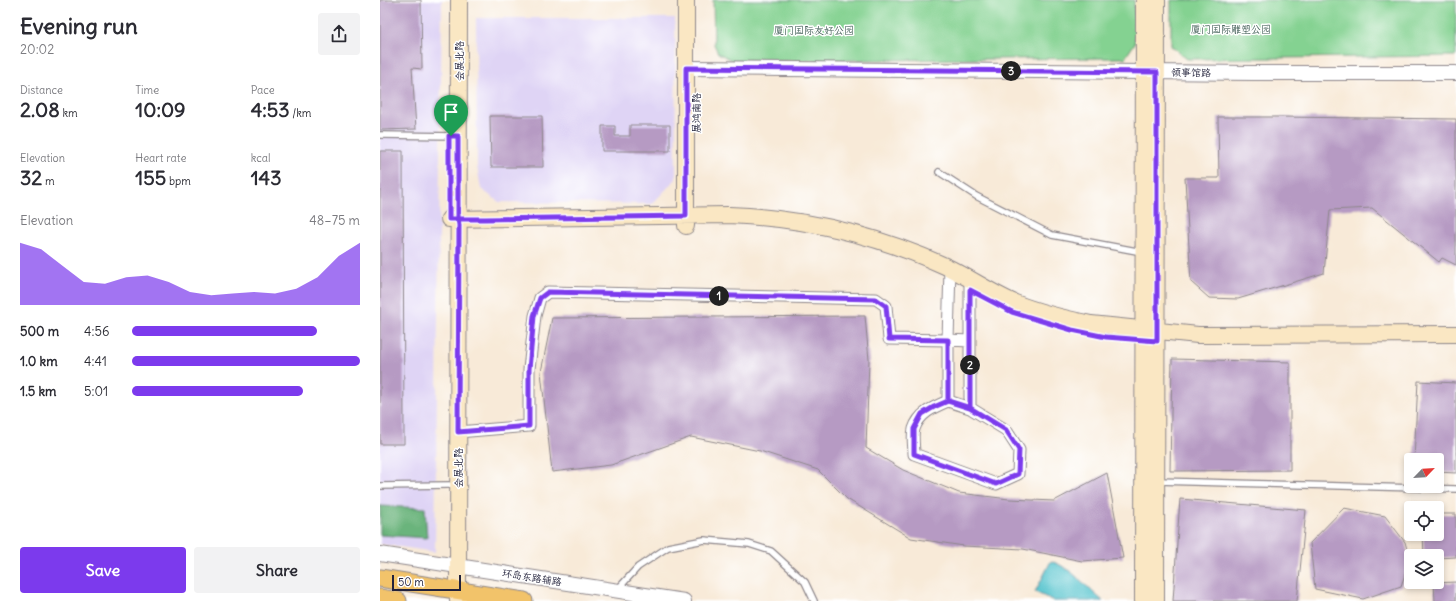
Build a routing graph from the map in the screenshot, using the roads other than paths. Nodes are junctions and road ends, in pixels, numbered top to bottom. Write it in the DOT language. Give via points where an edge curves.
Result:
graph roads {
  1 [pos="449,0"];
  2 [pos="459,0"];
  3 [pos="686,0"];
  4 [pos="696,0"];
  5 [pos="1144,0"];
  6 [pos="1157,0"];
  7 [pos="691,68"];
  8 [pos="1151,72"];
  9 [pos="1456,73"];
  10 [pos="380,135"];
  11 [pos="454,136"];
  12 [pos="939,172"];
  13 [pos="691,221"];
  14 [pos="454,224"];
  15 [pos="1144,252"];
  16 [pos="950,274"];
  17 [pos="970,284"];
  18 [pos="1456,334"];
  19 [pos="1150,335"];
  20 [pos="948,340"];
  21 [pos="970,341"];
  22 [pos="1456,344"];
  23 [pos="948,401"];
  24 [pos="970,408"];
  25 [pos="458,432"];
  26 [pos="1156,481"];
  27 [pos="449,485"];
  28 [pos="380,486"];
  29 [pos="1456,489"];
  30 [pos="380,554"];
  31 [pos="454,566"];
  32 [pos="380,578"];
  33 [pos="616,590"];
  34 [pos="428,593"];
  35 [pos="454,596"];
  36 [pos="380,598"];
  37 [pos="398,601"];
  38 [pos="524,601"];
  39 [pos="684,601"];
  40 [pos="814,601"];
  41 [pos="1144,601"];
  42 [pos="1156,601"];
  1 -- 11 [label="main road, 会展北路"];
  2 -- 11 [label="main road, 会展北路"];
  3 -- 7 [label="main road, 展鸿南路"];
  4 -- 7 [label="main road, 展鸿南路"];
  5 -- 8 [label="main road"];
  6 -- 8 [label="main road"];
  7 -- 8 [label="street, 领事馆路"];
  7 -- 13 [label="main road, 展鸿南路"];
  8 -- 9 [label="street, 领事馆路"];
  8 -- 15 [label="main road"];
  8 -- 19 [label="main road"];
  10 -- 11 [label="lane"];
  11 -- 14 [label="main road, 会展北路"];
  12 -- 15 [label="lane" via="976,196 1052,235"];
  13 -- 14 [label="main road"];
  13 -- 16 [label="main road" via="821,235"];
  14 -- 25 [label="main road, 会展北路"];
  14 -- 27 [label="main road, 会展北路"];
  15 -- 19 [label="main road"];
  16 -- 17 [label="main road"];
  16 -- 20 [label="street"];
  17 -- 19 [label="main road" via="1016,303 1074,321"];
  17 -- 21 [label="street"];
  18 -- 19 [label="main road"];
  19 -- 22 [label="main road" via="1198,345"];
  19 -- 26 [label="main road"];
  19 -- 41 [label="main road"];
  20 -- 21 [label="street"];
  20 -- 23 [label="street"];
  20 -- 25 [label="street" via="889,339 886,306 876,299 548,292 540,298 534,316 529,369 529,426"];
  21 -- 24 [label="street"];
  23 -- 24 [label="street"];
  23 -- 24 [label="street" via="922,414 914,429 914,454 996,484 1018,474 1019,450 1006,430"];
  25 -- 31 [label="main road, 会展北路"];
  26 -- 29 [label="lane"];
  26 -- 42 [label="main road"];
  27 -- 28 [label="lane"];
  27 -- 31 [label="main road, 会展北路"];
  30 -- 31 [label="street, 环岛东路辅路"];
  31 -- 33 [label="street, 环岛东路辅路"];
  31 -- 35 [label="main road, 会展北路"];
  32 -- 34 [label="main road"];
  33 -- 39 [label="street, 环岛东路辅路"];
  33 -- 40 [label="lane" via="638,566 668,547 704,540 749,544 771,551 805,582"];
  34 -- 35 [label="main road"];
  35 -- 38 [label="main road"];
  36 -- 37 [label="main road"];
}
